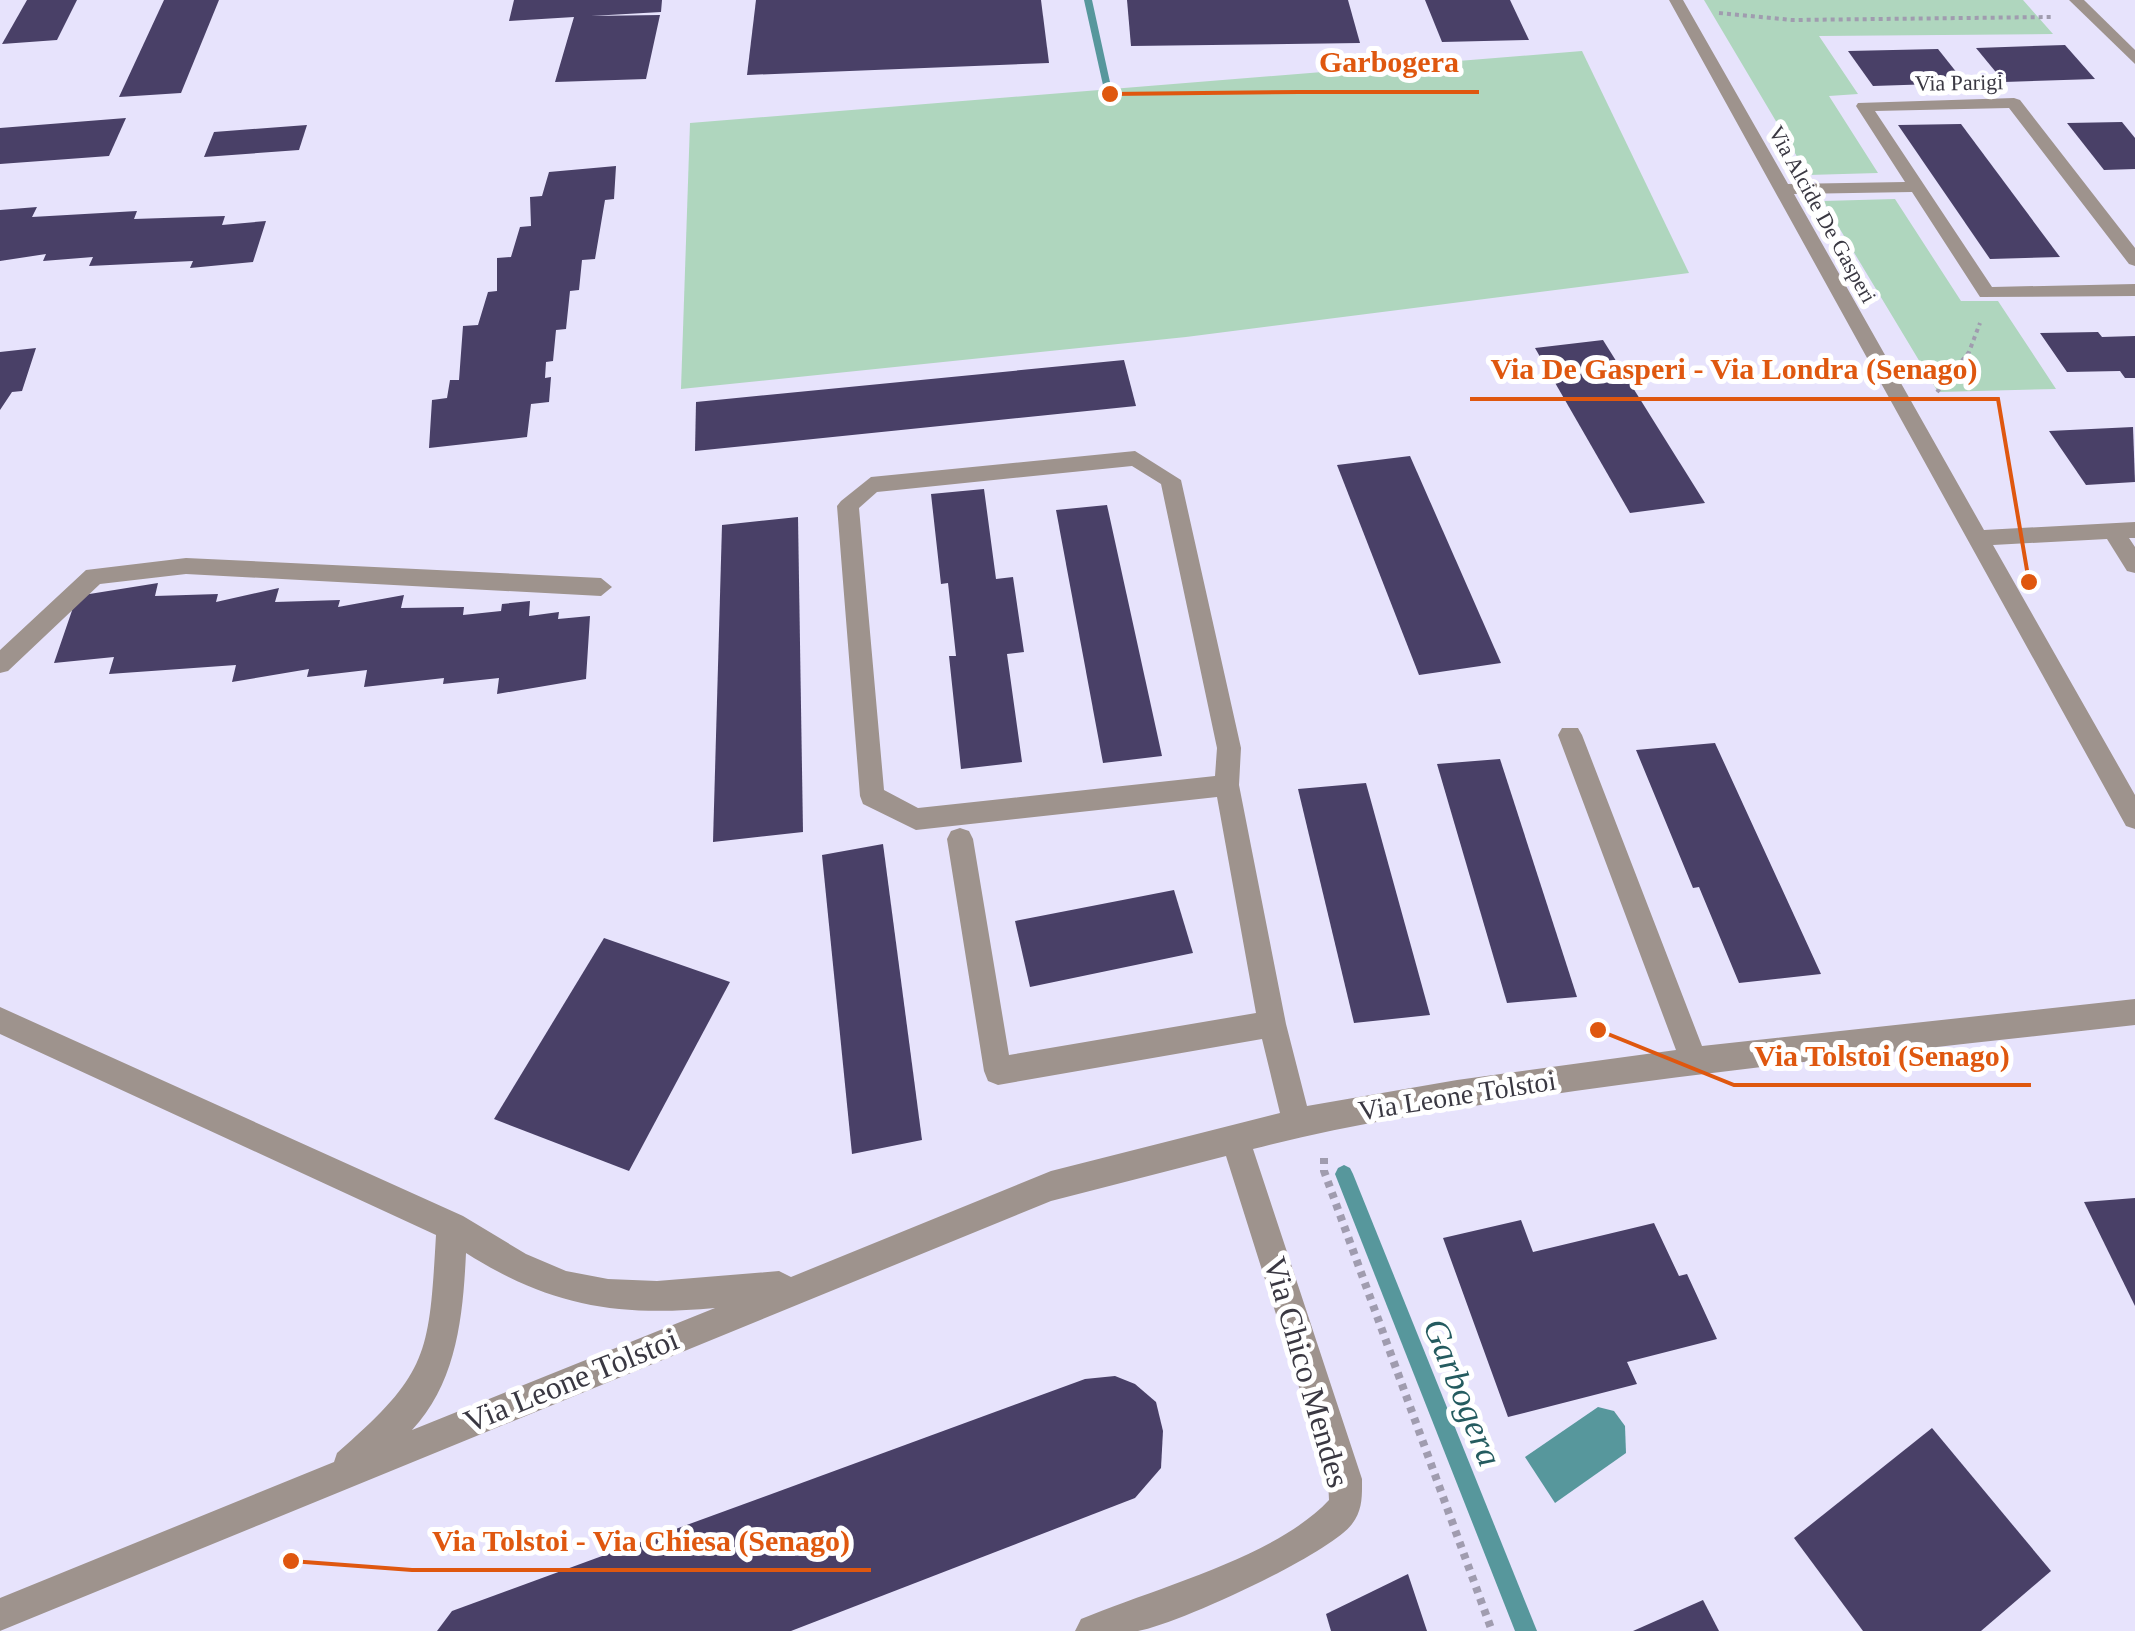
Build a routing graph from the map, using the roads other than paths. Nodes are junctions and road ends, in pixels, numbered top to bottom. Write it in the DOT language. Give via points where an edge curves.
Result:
graph roads {
  1 [pos="2076,0"];
  2 [pos="1677,3"];
  3 [pos="2135,60"];
  4 [pos="1918,187"];
  5 [pos="1780,189"];
  6 [pos="2135,260"];
  7 [pos="2135,290"];
  8 [pos="2124,530"];
  9 [pos="1976,538"];
  10 [pos="2135,565"];
  11 [pos="601,587"];
  12 [pos="0,664"];
  13 [pos="1570,735"];
  14 [pos="1227,785"];
  15 [pos="2135,818"];
  16 [pos="960,840"];
  17 [pos="2135,1012"];
  18 [pos="0,1020"];
  19 [pos="1272,1024"];
  20 [pos="1694,1061"];
  21 [pos="1311,1120"];
  22 [pos="1236,1140"];
  23 [pos="452,1226"];
  24 [pos="804,1284"];
  25 [pos="338,1475"];
  26 [pos="0,1615"];
  27 [pos="1093,1631"];
  1 -- 3 [label="street"];
  2 -- 5 [label="street, Via Alcide De Gasperi"];
  4 -- 5 [label="street"];
  4 -- 6 [label="street, Via Parigi" via="1864,106 2014,104"];
  4 -- 7 [label="street, Via Parigi" via="1987,292"];
  5 -- 9 [label="street, Via Alcide De Gasperi"];
  8 -- 9 [label="street"];
  8 -- 10 [label="street"];
  9 -- 15 [label="street, Via Alcide De Gasperi"];
  11 -- 12 [label="street" via="186,566 136,570 94,576"];
  13 -- 20 [label="street"];
  14 -- 14 [label="street" via="1229,748 1170,480 1134,458 871,485 848,506 872,796 916,819"];
  14 -- 19 [label="street"];
  16 -- 19 [label="street" via="998,1071"];
  17 -- 20 [label="street, Via Leone Tolstoi"];
  18 -- 23 [label="street, Via Leone Tolstoi"];
  19 -- 21 [label="street"];
  20 -- 21 [label="street, Via Leone Tolstoi"];
  21 -- 22 [label="street, Via Leone Tolstoi"];
  22 -- 24 [label="street, Via Leone Tolstoi" via="1051,1186"];
  22 -- 27 [label="street, Via Chico Mendes" via="1344,1479 1345,1506 1300,1543"];
  23 -- 24 [label="street, Via Leone Tolstoi" via="512,1265 584,1290 668,1295"];
  23 -- 25 [label="street, Via Leone Tolstoi" via="447,1310 430,1380 410,1409"];
  24 -- 25 [label="street, Via Leone Tolstoi"];
  25 -- 26 [label="street, Via Leone Tolstoi"];
}
